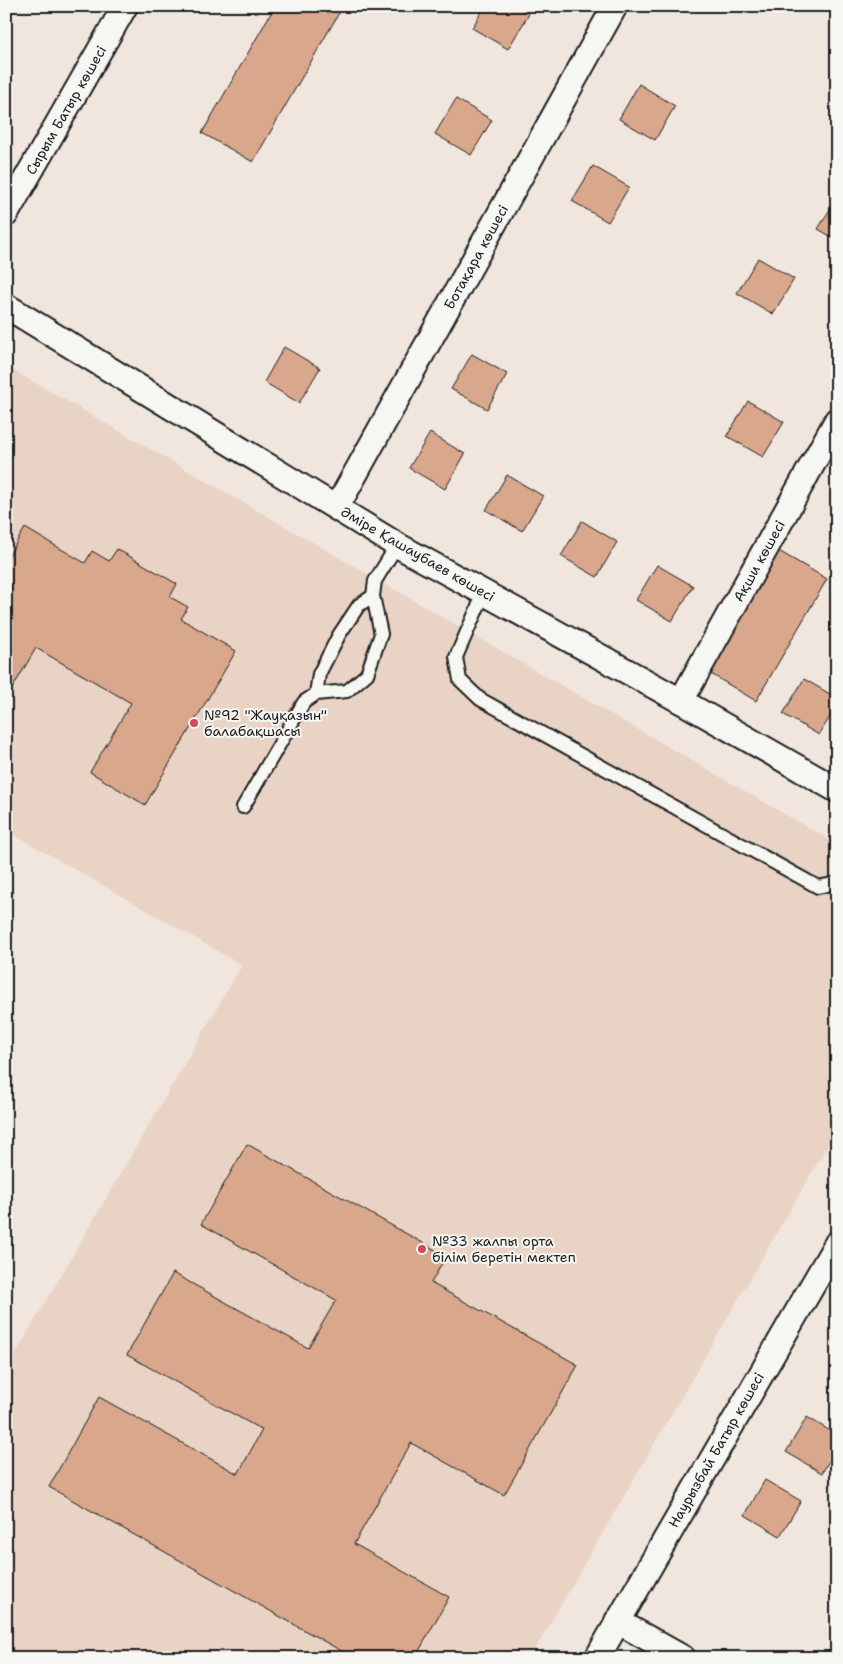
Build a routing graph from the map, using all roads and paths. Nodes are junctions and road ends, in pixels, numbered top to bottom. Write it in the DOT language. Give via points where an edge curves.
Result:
graph roads {
  1 [pos="125,6"];
  2 [pos="615,6"];
  3 [pos="6,214"];
  4 [pos="6,306"];
  5 [pos="837,420"];
  6 [pos="337,507"];
  7 [pos="397,545"];
  8 [pos="484,592"];
  9 [pos="373,596"];
  10 [pos="316,694"];
  11 [pos="681,701"];
  12 [pos="837,790"];
  13 [pos="243,807"];
  14 [pos="837,883"];
  15 [pos="837,1242"];
  16 [pos="617,1621"];
  17 [pos="597,1658"];
  18 [pos="683,1658"];
  1 -- 3 [label="street, Сырым Батыр көшесі"];
  2 -- 6 [label="street, Ботақара көшесі"];
  4 -- 6 [label="street, Әміре Қашаубаев көшесі"];
  5 -- 11 [label="street, Ақши көшесі"];
  6 -- 7 [label="street, Әміре Қашаубаев көшесі"];
  7 -- 8 [label="street, Әміре Қашаубаев көшесі"];
  7 -- 9 [label="lane" via="375,581"];
  8 -- 11 [label="street, Әміре Қашаубаев көшесі"];
  8 -- 14 [label="lane" via="456,657 460,680 480,699 818,887"];
  9 -- 10 [label="lane" via="358,605 339,635 319,674"];
  9 -- 10 [label="lane" via="381,634 367,674 346,691"];
  10 -- 13 [label="lane" via="304,702"];
  11 -- 12 [label="street, Әміре Қашаубаев көшесі"];
  15 -- 16 [label="street, Наурызбай Батыр көшесі"];
  16 -- 17 [label="street, Наурызбай Батыр көшесі"];
  16 -- 18 [label="street"];
}
